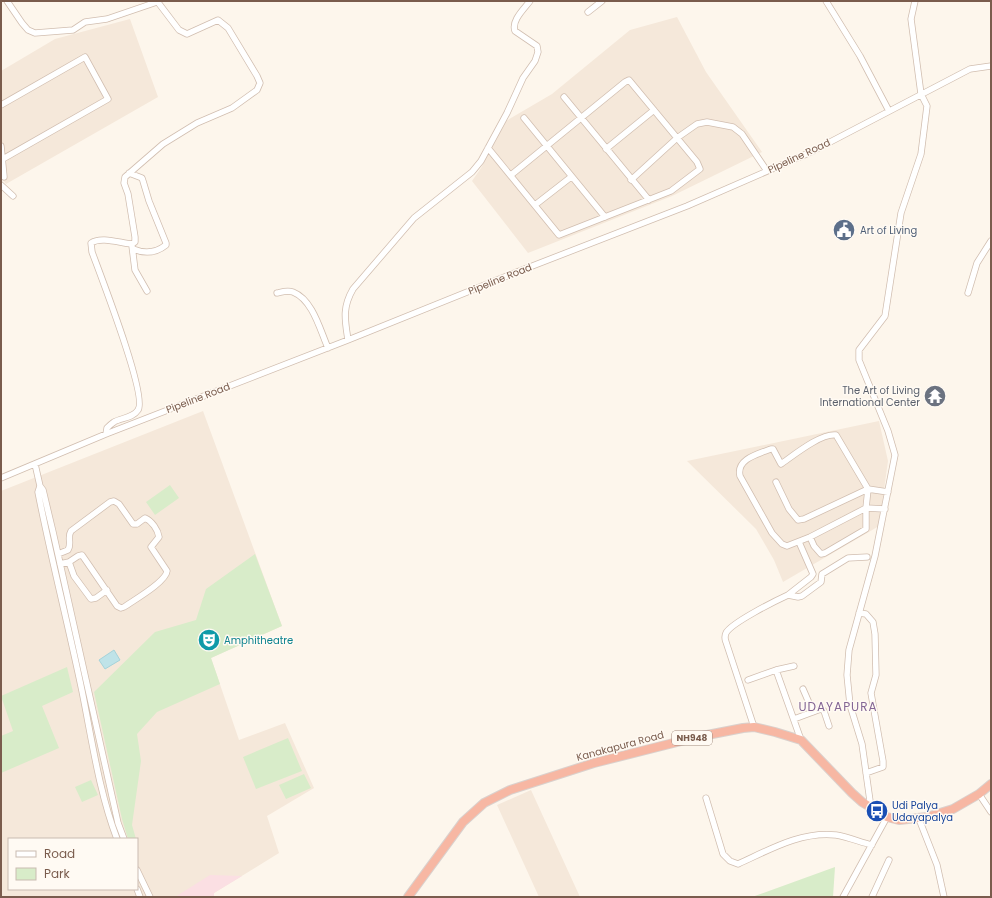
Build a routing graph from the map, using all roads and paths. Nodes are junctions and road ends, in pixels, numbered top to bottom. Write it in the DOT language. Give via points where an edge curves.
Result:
graph roads {
  1 [pos="7,1"];
  2 [pos="157,1"];
  3 [pos="530,1"];
  4 [pos="602,1"];
  5 [pos="826,1"];
  6 [pos="915,1"];
  7 [pos="588,12"];
  8 [pos="991,66"];
  9 [pos="921,94"];
  10 [pos="564,97"];
  11 [pos="1,105"];
  12 [pos="654,110"];
  13 [pos="889,111"];
  14 [pos="524,118"];
  15 [pos="580,118"];
  16 [pos="677,138"];
  17 [pos="1,146"];
  18 [pos="547,147"];
  19 [pos="488,148"];
  20 [pos="606,150"];
  21 [pos="2,160"];
  22 [pos="767,171"];
  23 [pos="129,173"];
  24 [pos="511,175"];
  25 [pos="4,177"];
  26 [pos="572,177"];
  27 [pos="631,180"];
  28 [pos="1,185"];
  29 [pos="13,196"];
  30 [pos="648,200"];
  31 [pos="535,205"];
  32 [pos="605,217"];
  33 [pos="991,241"];
  34 [pos="132,247"];
  35 [pos="147,291"];
  36 [pos="277,293"];
  37 [pos="968,293"];
  38 [pos="348,340"];
  39 [pos="328,348"];
  40 [pos="106,434"];
  41 [pos="35,464"];
  42 [pos="1,478"];
  43 [pos="776,482"];
  44 [pos="40,486"];
  45 [pos="868,489"];
  46 [pos="888,492"];
  47 [pos="866,508"];
  48 [pos="885,509"];
  49 [pos="810,537"];
  50 [pos="799,542"];
  51 [pos="58,554"];
  52 [pos="867,556"];
  53 [pos="69,562"];
  54 [pos="60,564"];
  55 [pos="106,590"];
  56 [pos="788,595"];
  57 [pos="859,613"];
  58 [pos="794,666"];
  59 [pos="776,670"];
  60 [pos="748,680"];
  61 [pos="803,689"];
  62 [pos="813,712"];
  63 [pos="794,719"];
  64 [pos="829,726"];
  65 [pos="754,727"];
  66 [pos="801,740"];
  67 [pos="866,773"];
  68 [pos="991,784"];
  69 [pos="979,794"];
  70 [pos="706,798"];
  71 [pos="871,808"];
  72 [pos="991,812"];
  73 [pos="887,816"];
  74 [pos="919,819"];
  75 [pos="117,838"];
  76 [pos="124,838"];
  77 [pos="872,845"];
  78 [pos="889,860"];
  79 [pos="138,872"];
  80 [pos="150,897"];
  81 [pos="408,897"];
  82 [pos="843,897"];
  83 [pos="872,897"];
  84 [pos="944,897"];
  1 -- 2 [label="street" via="22,24 35,33 73,30 85,22 107,19"];
  2 -- 23 [label="street" via="179,30 187,34 218,20 228,28 260,83 257,90 232,108 197,122 163,144"];
  3 -- 19 [label="street" via="514,27 515,31 537,46 538,52"];
  4 -- 7 [label="street"];
  5 -- 13 [label="street" via="860,56"];
  6 -- 9 [label="street" via="912,19"];
  8 -- 9 [label="street, Pipeline Road" via="970,69"];
  9 -- 13 [label="street, Pipeline Road"];
  9 -- 46 [label="street" via="927,106 921,154 901,212 885,316 859,350 859,360 896,455"];
  10 -- 15 [label="street"];
  11 -- 21 [label="street" via="85,57 108,99"];
  12 -- 15 [label="street" via="629,80"];
  12 -- 16 [label="street"];
  12 -- 20 [label="street"];
  13 -- 22 [label="street, Pipeline Road" via="811,152"];
  14 -- 18 [label="street"];
  15 -- 18 [label="street"];
  15 -- 20 [label="street"];
  16 -- 22 [label="street" via="697,124 707,122 733,127 742,134"];
  16 -- 27 [label="street"];
  16 -- 30 [label="street" via="700,169 671,191"];
  17 -- 21 [label="street"];
  18 -- 24 [label="street"];
  18 -- 26 [label="street"];
  19 -- 24 [label="street"];
  19 -- 38 [label="street" via="482,161 472,172 414,218 353,289 344,312"];
  20 -- 27 [label="street"];
  21 -- 25 [label="street"];
  22 -- 38 [label="street, Pipeline Road" via="687,206"];
  23 -- 34 [label="street" via="124,183 135,237"];
  23 -- 34 [label="street" via="142,178 166,243 164,247 152,252"];
  24 -- 31 [label="street"];
  26 -- 31 [label="street"];
  26 -- 32 [label="street"];
  27 -- 30 [label="street"];
  28 -- 29 [label="street"];
  30 -- 32 [label="street"];
  31 -- 32 [label="street" via="559,235"];
  33 -- 37 [label="street" via="977,263"];
  34 -- 35 [label="street" via="135,270"];
  34 -- 40 [label="street" via="102,240 91,243 133,369 140,401 138,411 113,422 107,428"];
  36 -- 39 [label="street" via="293,292 303,299 316,317"];
  38 -- 39 [label="street, Pipeline Road"];
  39 -- 40 [label="street, Pipeline Road"];
  40 -- 41 [label="street, Pipeline Road"];
  41 -- 42 [label="street, Pipeline Road"];
  41 -- 44 [label="street"];
  43 -- 45 [label="street" via="789,509 798,520"];
  44 -- 51 [label="street"];
  44 -- 75 [label="street" via="38,492 46,533 110,822"];
  45 -- 46 [label="street"];
  45 -- 47 [label="street"];
  45 -- 50 [label="street" via="836,435 831,434 815,442 782,464 774,449 742,462 740,476 772,533 787,546"];
  46 -- 48 [label="street"];
  47 -- 48 [label="street"];
  47 -- 49 [label="street"];
  47 -- 49 [label="street" via="866,529 825,553 819,552"];
  48 -- 57 [label="street"];
  49 -- 50 [label="street"];
  50 -- 56 [label="street" via="813,574"];
  51 -- 54 [label="street"];
  51 -- 55 [label="street" via="70,547 71,531 110,502 119,504 133,524 145,518 149,520 159,537 151,547 167,575 121,608"];
  52 -- 56 [label="street" via="848,558 822,574 821,582 802,596"];
  53 -- 54 [label="street"];
  53 -- 55 [label="street" via="82,555"];
  53 -- 55 [label="street" via="74,576 92,599"];
  54 -- 76 [label="street" via="116,815"];
  56 -- 65 [label="street" via="735,625 725,636"];
  57 -- 67 [label="street" via="849,650 846,675 850,705 862,744"];
  57 -- 67 [label="street" via="866,614 873,622 875,634 876,675 871,693 883,761 883,767"];
  58 -- 59 [label="street"];
  59 -- 60 [label="street"];
  59 -- 63 [label="street"];
  61 -- 62 [label="street"];
  62 -- 63 [label="street"];
  62 -- 64 [label="street" via="821,709 824,711"];
  63 -- 66 [label="street"];
  65 -- 66 [label="highway, Kanakapura Road / NH948"];
  65 -- 81 [label="highway, Kanakapura Road / NH948" via="696,737 594,763 510,790 484,804 463,822"];
  66 -- 71 [label="highway, Kanakapura Road / NH948" via="852,793"];
  67 -- 71 [label="street"];
  68 -- 69 [label="highway, Kanakapura Road / NH948"];
  69 -- 72 [label="street"];
  69 -- 74 [label="highway, Kanakapura Road / NH948" via="953,809"];
  70 -- 77 [label="street" via="723,854 738,864 798,837 816,834 837,835"];
  71 -- 73 [label="highway, Kanakapura Road / NH948"];
  73 -- 74 [label="highway, Kanakapura Road / NH948" via="899,820"];
  73 -- 77 [label="street"];
  74 -- 84 [label="street" via="937,865"];
  77 -- 82 [label="street"];
  78 -- 83 [label="street"];
  79 -- 80 [label="street"];
}
